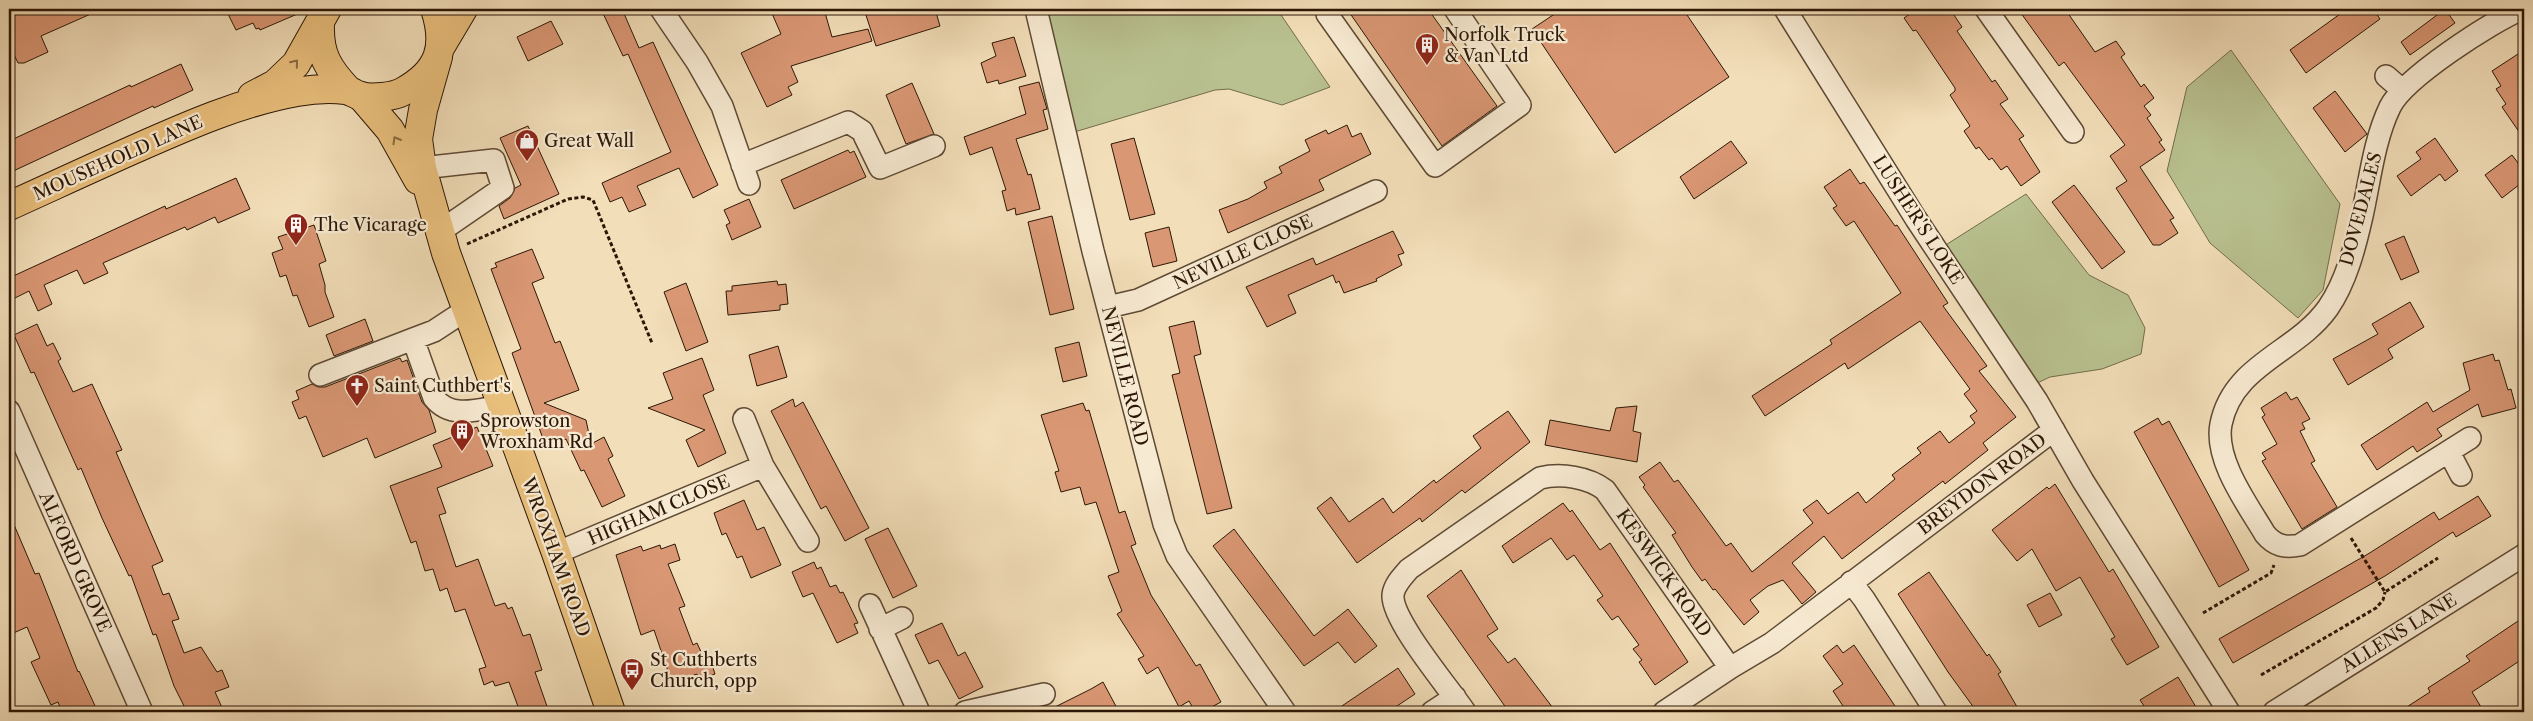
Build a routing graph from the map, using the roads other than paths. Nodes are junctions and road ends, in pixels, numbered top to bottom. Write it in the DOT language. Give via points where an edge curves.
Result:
graph roads {
  1 [pos="435,9"];
  2 [pos="463,9"];
  3 [pos="661,9"];
  4 [pos="1036,9"];
  5 [pos="1326,9"];
  6 [pos="1455,9"];
  7 [pos="1785,9"];
  8 [pos="1986,9"];
  9 [pos="2522,9"];
  10 [pos="324,14"];
  11 [pos="439,51"];
  12 [pos="355,93"];
  13 [pos="227,110"];
  14 [pos="2073,132"];
  15 [pos="934,146"];
  16 [pos="742,165"];
  17 [pos="422,168"];
  18 [pos="749,184"];
  19 [pos="1376,190"];
  20 [pos="9,206"];
  21 [pos="443,243"];
  22 [pos="1108,307"];
  23 [pos="466,310"];
  24 [pos="413,340"];
  25 [pos="320,375"];
  26 [pos="500,406"];
  27 [pos="9,411"];
  28 [pos="744,419"];
  29 [pos="2054,430"];
  30 [pos="2470,438"];
  31 [pos="2449,452"];
  32 [pos="763,466"];
  33 [pos="2461,475"];
  34 [pos="808,541"];
  35 [pos="556,553"];
  36 [pos="2524,554"];
  37 [pos="1851,582"];
  38 [pos="870,605"];
  39 [pos="902,618"];
  40 [pos="880,629"];
  41 [pos="1730,668"];
  42 [pos="1044,694"];
  43 [pos="1460,704"];
  44 [pos="142,712"];
  45 [pos="611,712"];
  46 [pos="919,712"];
  47 [pos="965,712"];
  48 [pos="1285,712"];
  49 [pos="1432,712"];
  50 [pos="1664,712"];
  51 [pos="1936,712"];
  52 [pos="2229,712"];
  53 [pos="2274,712"];
  1 -- 11 [label="main road" via="442,29"];
  2 -- 11 [label="main road"];
  3 -- 16 [label="street" via="722,106"];
  4 -- 22 [label="street, NEVILLE ROAD"];
  5 -- 6 [label="street" via="1435,166 1520,105"];
  7 -- 29 [label="street, LUSHER'S LOKE" via="1916,219"];
  8 -- 14 [label="street"];
  9 -- 31 [label="street, DOVEDALES" via="2506,15 2424,70 2394,83 2356,242 2342,282 2328,308 2310,329 2242,381 2227,404 2220,426 2221,448 2231,476 2265,534 2271,541 2291,546 2340,521"];
  10 -- 12 [label="main road, MOUSEHOLD LANE" via="320,38 325,61"];
  13 -- 10 [label="main road, MOUSEHOLD LANE, one-way" via="275,84 296,64"];
  11 -- 12 [label="main road, MOUSEHOLD LANE" via="423,80 402,93 380,97"];
  11 -- 17 [label="main road, WROXHAM ROAD" via="422,110 418,139"];
  12 -- 13 [label="main road, MOUSEHOLD LANE" via="325,88"];
  21 -- 12 [label="main road, WROXHAM ROAD, one-way" via="414,171 390,130"];
  13 -- 20 [label="main road, MOUSEHOLD LANE"];
  15 -- 16 [label="street" via="880,168 862,131 848,122"];
  16 -- 18 [label="street"];
  17 -- 21 [label="main road, WROXHAM ROAD"];
  17 -- 21 [label="street" via="494,160 503,188"];
  19 -- 22 [label="street, NEVILLE CLOSE" via="1138,300"];
  21 -- 23 [label="main road, WROXHAM ROAD"];
  22 -- 48 [label="street, NEVILLE ROAD" via="1157,499 1177,556"];
  23 -- 24 [label="street" via="434,331"];
  23 -- 26 [label="main road, WROXHAM ROAD"];
  24 -- 25 [label="street"];
  24 -- 26 [label="street" via="434,398 442,406 463,412"];
  26 -- 35 [label="main road, WROXHAM ROAD"];
  27 -- 44 [label="street, ALFORD GROVE"];
  28 -- 32 [label="street"];
  29 -- 37 [label="street, BREYDON ROAD"];
  29 -- 52 [label="street, BREYDON ROAD"];
  30 -- 31 [label="street"];
  31 -- 33 [label="street"];
  32 -- 34 [label="street"];
  32 -- 35 [label="street, HIGHAM CLOSE"];
  35 -- 45 [label="main road, WROXHAM ROAD"];
  36 -- 53 [label="street, ALLENS LANE"];
  37 -- 41 [label="street, BREYDON ROAD" via="1772,643"];
  37 -- 51 [label="street"];
  38 -- 40 [label="street"];
  39 -- 40 [label="street"];
  40 -- 46 [label="street"];
  41 -- 43 [label="street, KESWICK ROAD" via="1605,490 1595,482 1554,475 1540,478 1409,569 1398,581 1393,595 1395,608"];
  41 -- 50 [label="street, BREYDON ROAD"];
  42 -- 47 [label="street"];
  43 -- 49 [label="street"];
}
